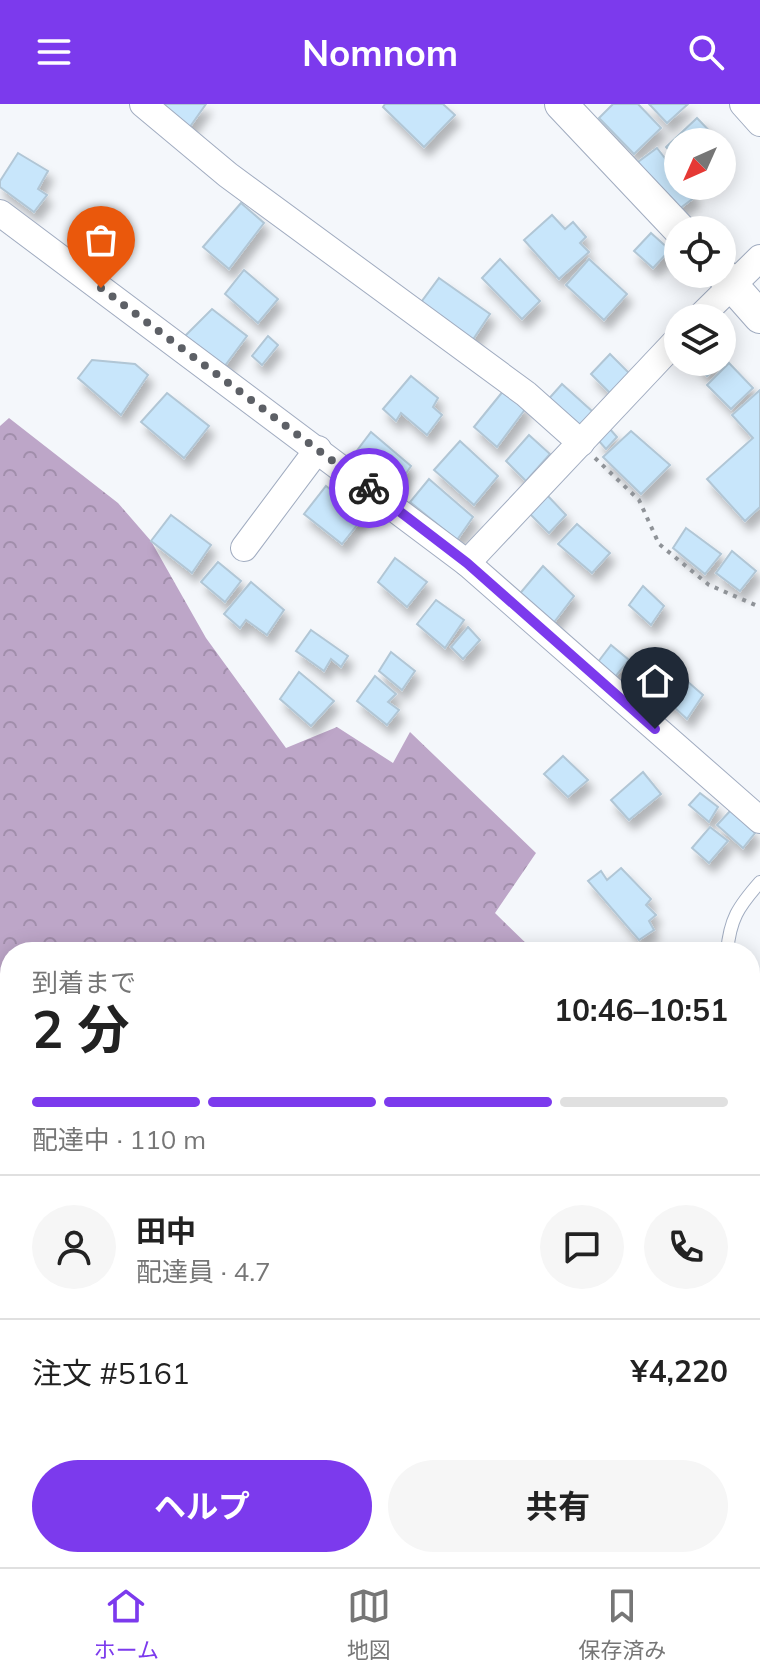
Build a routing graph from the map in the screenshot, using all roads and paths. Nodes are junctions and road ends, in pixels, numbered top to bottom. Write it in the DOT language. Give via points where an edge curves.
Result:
graph roads {
  1 [pos="143,104"];
  2 [pos="561,104"];
  3 [pos="743,104"];
  4 [pos="760,123"];
  5 [pos="0,213"];
  6 [pos="667,216"];
  7 [pos="760,258"];
  8 [pos="736,273"];
  9 [pos="735,288"];
  10 [pos="760,317"];
  11 [pos="664,354"];
  12 [pos="581,443"];
  13 [pos="318,449"];
  14 [pos="244,548"];
  15 [pos="467,563"];
  16 [pos="760,607"];
  17 [pos="760,820"];
  18 [pos="760,882"];
  19 [pos="728,942"];
  1 -- 12 [label="street" via="377,288 515,385"];
  2 -- 6 [label="street"];
  3 -- 4 [label="street"];
  5 -- 13 [label="street"];
  7 -- 8 [label="street"];
  9 -- 10 [label="street"];
  11 -- 12 [label="street"];
  12 -- 15 [label="street"];
  12 -- 16 [label="path" via="639,500 659,544 709,585"];
  13 -- 14 [label="street"];
  13 -- 15 [label="street"];
  15 -- 17 [label="street"];
  18 -- 19 [label="lane" via="729,926"];
}
